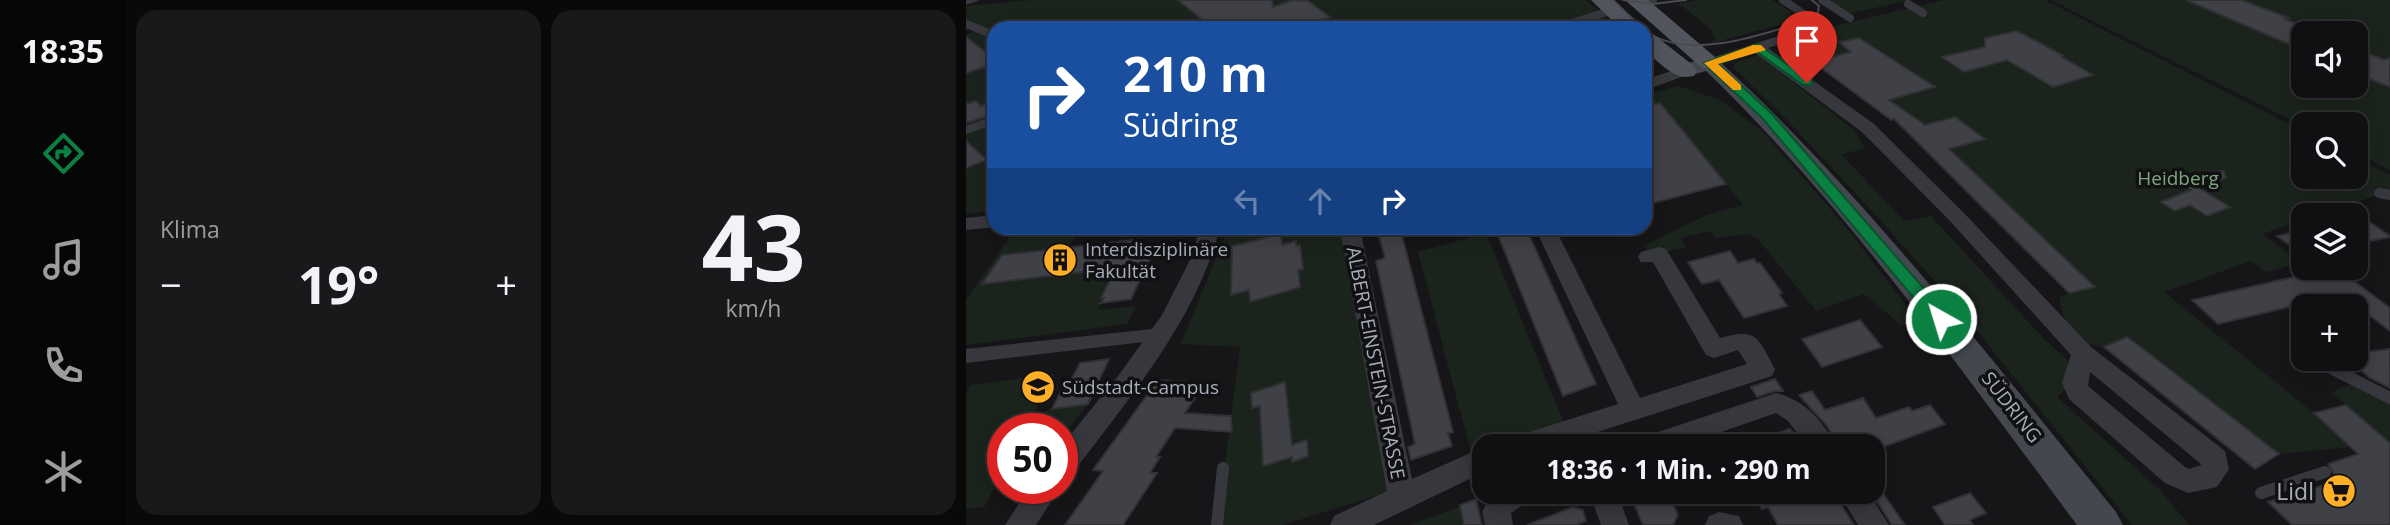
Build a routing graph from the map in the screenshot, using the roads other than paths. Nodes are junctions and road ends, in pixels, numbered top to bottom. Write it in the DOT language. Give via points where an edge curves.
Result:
graph roads {
  1 [pos="973,0"];
  2 [pos="1783,0"];
  3 [pos="1822,0"];
  4 [pos="966,1"];
  5 [pos="1643,1"];
  6 [pos="1607,5"];
  7 [pos="1908,5"];
  8 [pos="1923,13"];
  9 [pos="1850,18"];
  10 [pos="1572,21"];
  11 [pos="1625,21"];
  12 [pos="966,24"];
  13 [pos="1811,29"];
  14 [pos="987,32"];
  15 [pos="1652,45"];
  16 [pos="1757,47"];
  17 [pos="1710,63"];
  18 [pos="1685,71"];
  19 [pos="1652,83"];
  20 [pos="987,122"];
  21 [pos="966,130"];
  22 [pos="1781,134"];
  23 [pos="2379,193"];
  24 [pos="2390,195"];
  25 [pos="987,222"];
  26 [pos="966,224"];
  27 [pos="1208,235"];
  28 [pos="1351,235"];
  29 [pos="1548,235"];
  30 [pos="1648,257"];
  31 [pos="1152,335"];
  32 [pos="2083,353"];
  33 [pos="969,360"];
  34 [pos="2337,371"];
  35 [pos="2390,398"];
  36 [pos="1633,409"];
  37 [pos="1581,434"];
  38 [pos="1684,434"];
  39 [pos="1814,434"];
  40 [pos="1078,445"];
  41 [pos="1472,465"];
  42 [pos="1223,468"];
  43 [pos="2325,472"];
  44 [pos="2261,493"];
  45 [pos="1402,498"];
  46 [pos="1034,504"];
  47 [pos="1500,504"];
  48 [pos="1607,504"];
  49 [pos="1861,504"];
  50 [pos="1019,525"];
  51 [pos="1217,525"];
  52 [pos="1344,525"];
  53 [pos="1499,525"];
  54 [pos="1615,525"];
  55 [pos="1719,525"];
  56 [pos="1729,525"];
  57 [pos="1875,525"];
  58 [pos="2102,525"];
  1 -- 4 [label="street"];
  2 -- 13 [label="lane" via="1804,14"];
  3 -- 9 [label="lane"];
  5 -- 17 [label="main road, SÜDRING"];
  6 -- 10 [label="lane"];
  6 -- 11 [label="main road"];
  7 -- 8 [label="lane"];
  12 -- 14 [label="lane"];
  13 -- 16 [label="street"];
  15 -- 18 [label="main road, SÜDRING"];
  16 -- 17 [label="street"];
  16 -- 32 [label="street" via="1868,128"];
  17 -- 18 [label="main road"];
  17 -- 22 [label="main road, SÜDRING"];
  18 -- 19 [label="street"];
  18 -- 22 [label="main road, SÜDRING"];
  20 -- 21 [label="lane"];
  22 -- 58 [label="main road, SÜDRING" via="1896,264"];
  23 -- 24 [label="lane"];
  25 -- 26 [label="street"];
  27 -- 40 [label="street" via="1191,284 1152,347"];
  28 -- 45 [label="street, ALBERT-EINSTEIN-STRASSE"];
  29 -- 36 [label="street"];
  30 -- 36 [label="street" via="1659,254 1714,349 1744,340 1763,369"];
  31 -- 33 [label="street"];
  32 -- 32 [label="street" via="2074,383 2078,392 2175,475 2188,481 2207,478 2215,470 2215,459"];
  34 -- 35 [label="lane"];
  36 -- 37 [label="street"];
  38 -- 39 [label="street" via="1776,403 1798,412"];
  41 -- 45 [label="street, ALBERT-EINSTEIN-STRASSE"];
  42 -- 51 [label="lane"];
  43 -- 44 [label="lane"];
  45 -- 52 [label="street, ALBERT-EINSTEIN-STRASSE"];
  46 -- 50 [label="street"];
  47 -- 53 [label="street" via="1496,512"];
  48 -- 54 [label="street"];
  49 -- 57 [label="street"];
  55 -- 56 [label="street"];
}
